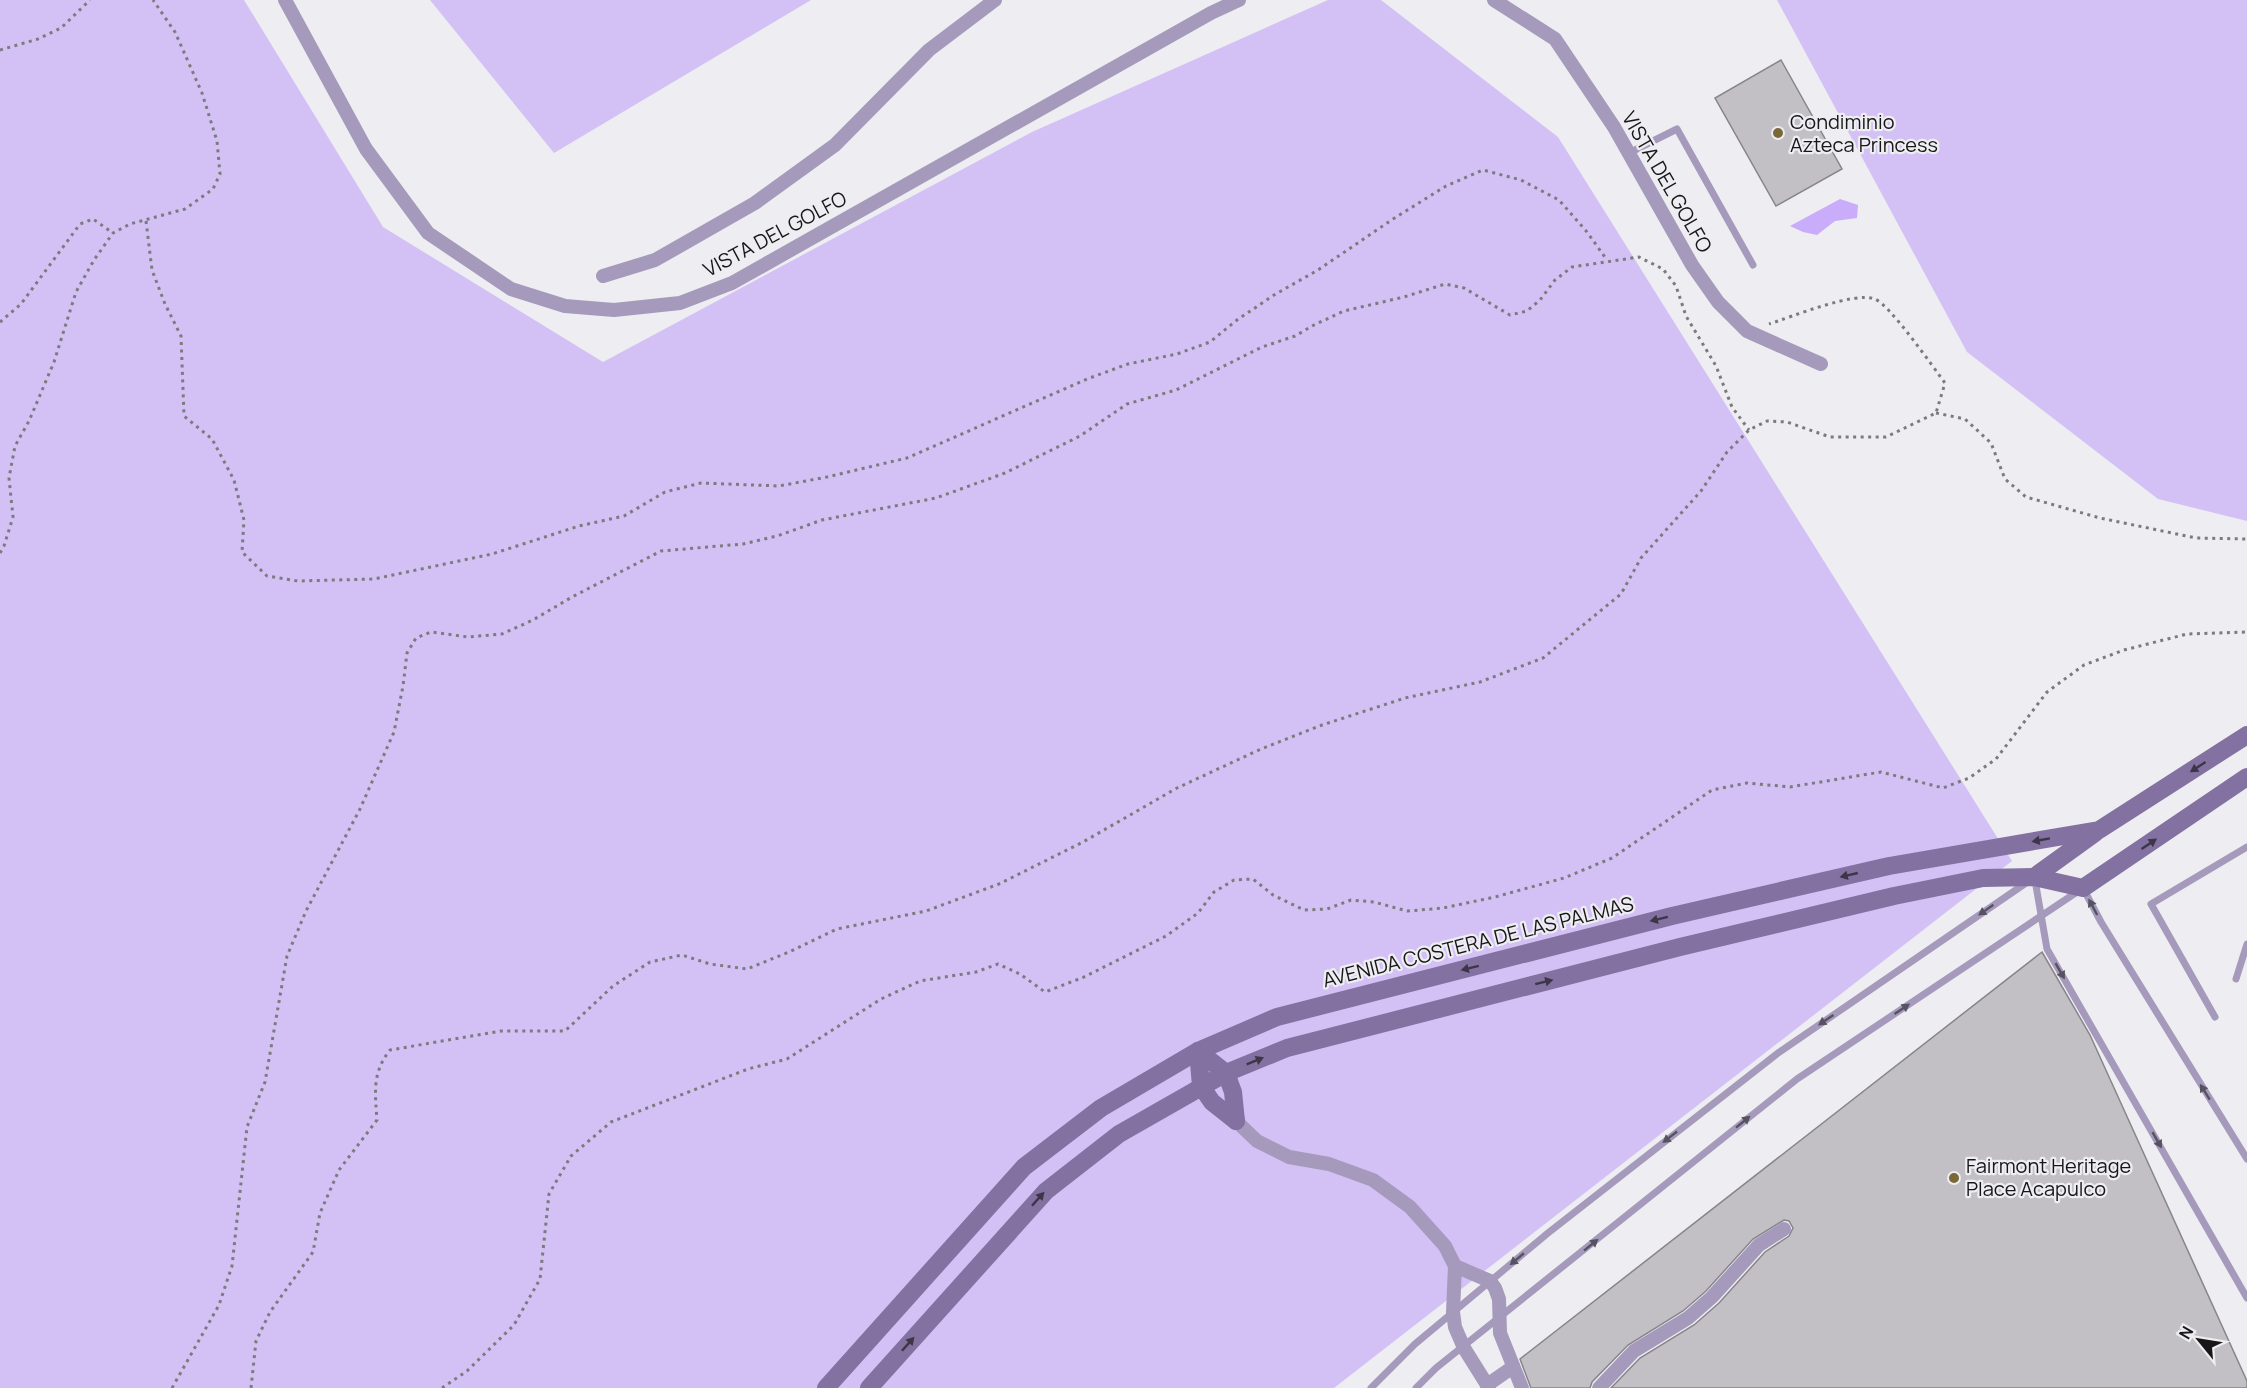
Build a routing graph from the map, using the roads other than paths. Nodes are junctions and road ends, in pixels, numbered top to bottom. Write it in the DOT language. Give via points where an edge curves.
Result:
graph roads {
  1 [pos="285,0"];
  2 [pos="994,0"];
  3 [pos="1239,0"];
  4 [pos="1494,0"];
  5 [pos="1629,153"];
  6 [pos="1753,265"];
  7 [pos="603,276"];
  8 [pos="1821,364"];
  9 [pos="2247,735"];
  10 [pos="2247,777"];
  11 [pos="2099,830"];
  12 [pos="2247,847"];
  13 [pos="2034,877"];
  14 [pos="2083,888"];
  15 [pos="2043,916"];
  16 [pos="2247,945"];
  17 [pos="2236,979"];
  18 [pos="2215,1017"];
  19 [pos="1198,1051"];
  20 [pos="1226,1073"];
  21 [pos="1201,1086"];
  22 [pos="1236,1121"];
  23 [pos="2247,1159"];
  24 [pos="1784,1229"];
  25 [pos="1455,1266"];
  26 [pos="1490,1281"];
  27 [pos="2247,1298"];
  28 [pos="1453,1312"];
  29 [pos="1500,1318"];
  30 [pos="1464,1348"];
  31 [pos="1513,1367"];
  32 [pos="1488,1387"];
  33 [pos="826,1388"];
  34 [pos="869,1388"];
  35 [pos="1371,1388"];
  36 [pos="1416,1388"];
  37 [pos="1522,1388"];
  38 [pos="1599,1388"];
  1 -- 3 [label="street, VISTA DEL GOLFO" via="366,148 428,233 512,289 565,306 614,310 680,303 732,283"];
  2 -- 7 [label="street" via="929,50 835,145 755,203 655,260"];
  4 -- 5 [label="street, VISTA DEL GOLFO" via="1555,39"];
  5 -- 6 [label="lane" via="1677,129"];
  5 -- 8 [label="street, VISTA DEL GOLFO" via="1692,265 1718,302 1747,331"];
  9 -- 11 [label="main road, AVENIDA COSTERA DE LAS PALMAS, one-way"];
  14 -- 10 [label="main road, one-way"];
  11 -- 13 [label="main road"];
  11 -- 19 [label="main road, AVENIDA COSTERA DE LAS PALMAS, one-way" via="1889,866 1672,916 1277,1017"];
  12 -- 18 [label="lane" via="2151,904"];
  13 -- 14 [label="main road"];
  13 -- 15 [label="lane"];
  20 -- 13 [label="main road, one-way" via="1287,1048 1680,947 1983,878"];
  13 -- 26 [label="lane, one-way" via="1778,1053"];
  14 -- 15 [label="lane"];
  23 -- 14 [label="lane, one-way" via="2100,922"];
  15 -- 27 [label="lane, one-way" via="2047,949"];
  29 -- 15 [label="lane, one-way" via="1797,1079"];
  16 -- 17 [label="lane"];
  19 -- 20 [label="main road"];
  19 -- 21 [label="main road"];
  19 -- 33 [label="main road, AVENIDA COSTERA DE LAS PALMAS" via="1101,1108 1024,1167"];
  20 -- 21 [label="main road"];
  20 -- 22 [label="main road"];
  21 -- 22 [label="main road" via="1212,1102"];
  34 -- 21 [label="main road, one-way" via="1046,1191 1119,1134"];
  22 -- 25 [label="street" via="1257,1141 1289,1157 1329,1164 1373,1180 1410,1206 1445,1246"];
  24 -- 38 [label="street" via="1759,1245 1688,1318 1634,1351"];
  25 -- 26 [label="street"];
  25 -- 28 [label="street"];
  26 -- 28 [label="lane"];
  26 -- 29 [label="street" via="1499,1299"];
  28 -- 30 [label="street"];
  28 -- 35 [label="lane"];
  29 -- 30 [label="lane"];
  29 -- 31 [label="street" via="1500,1333"];
  30 -- 32 [label="street"];
  30 -- 36 [label="lane"];
  31 -- 32 [label="street"];
  31 -- 37 [label="street"];
}
